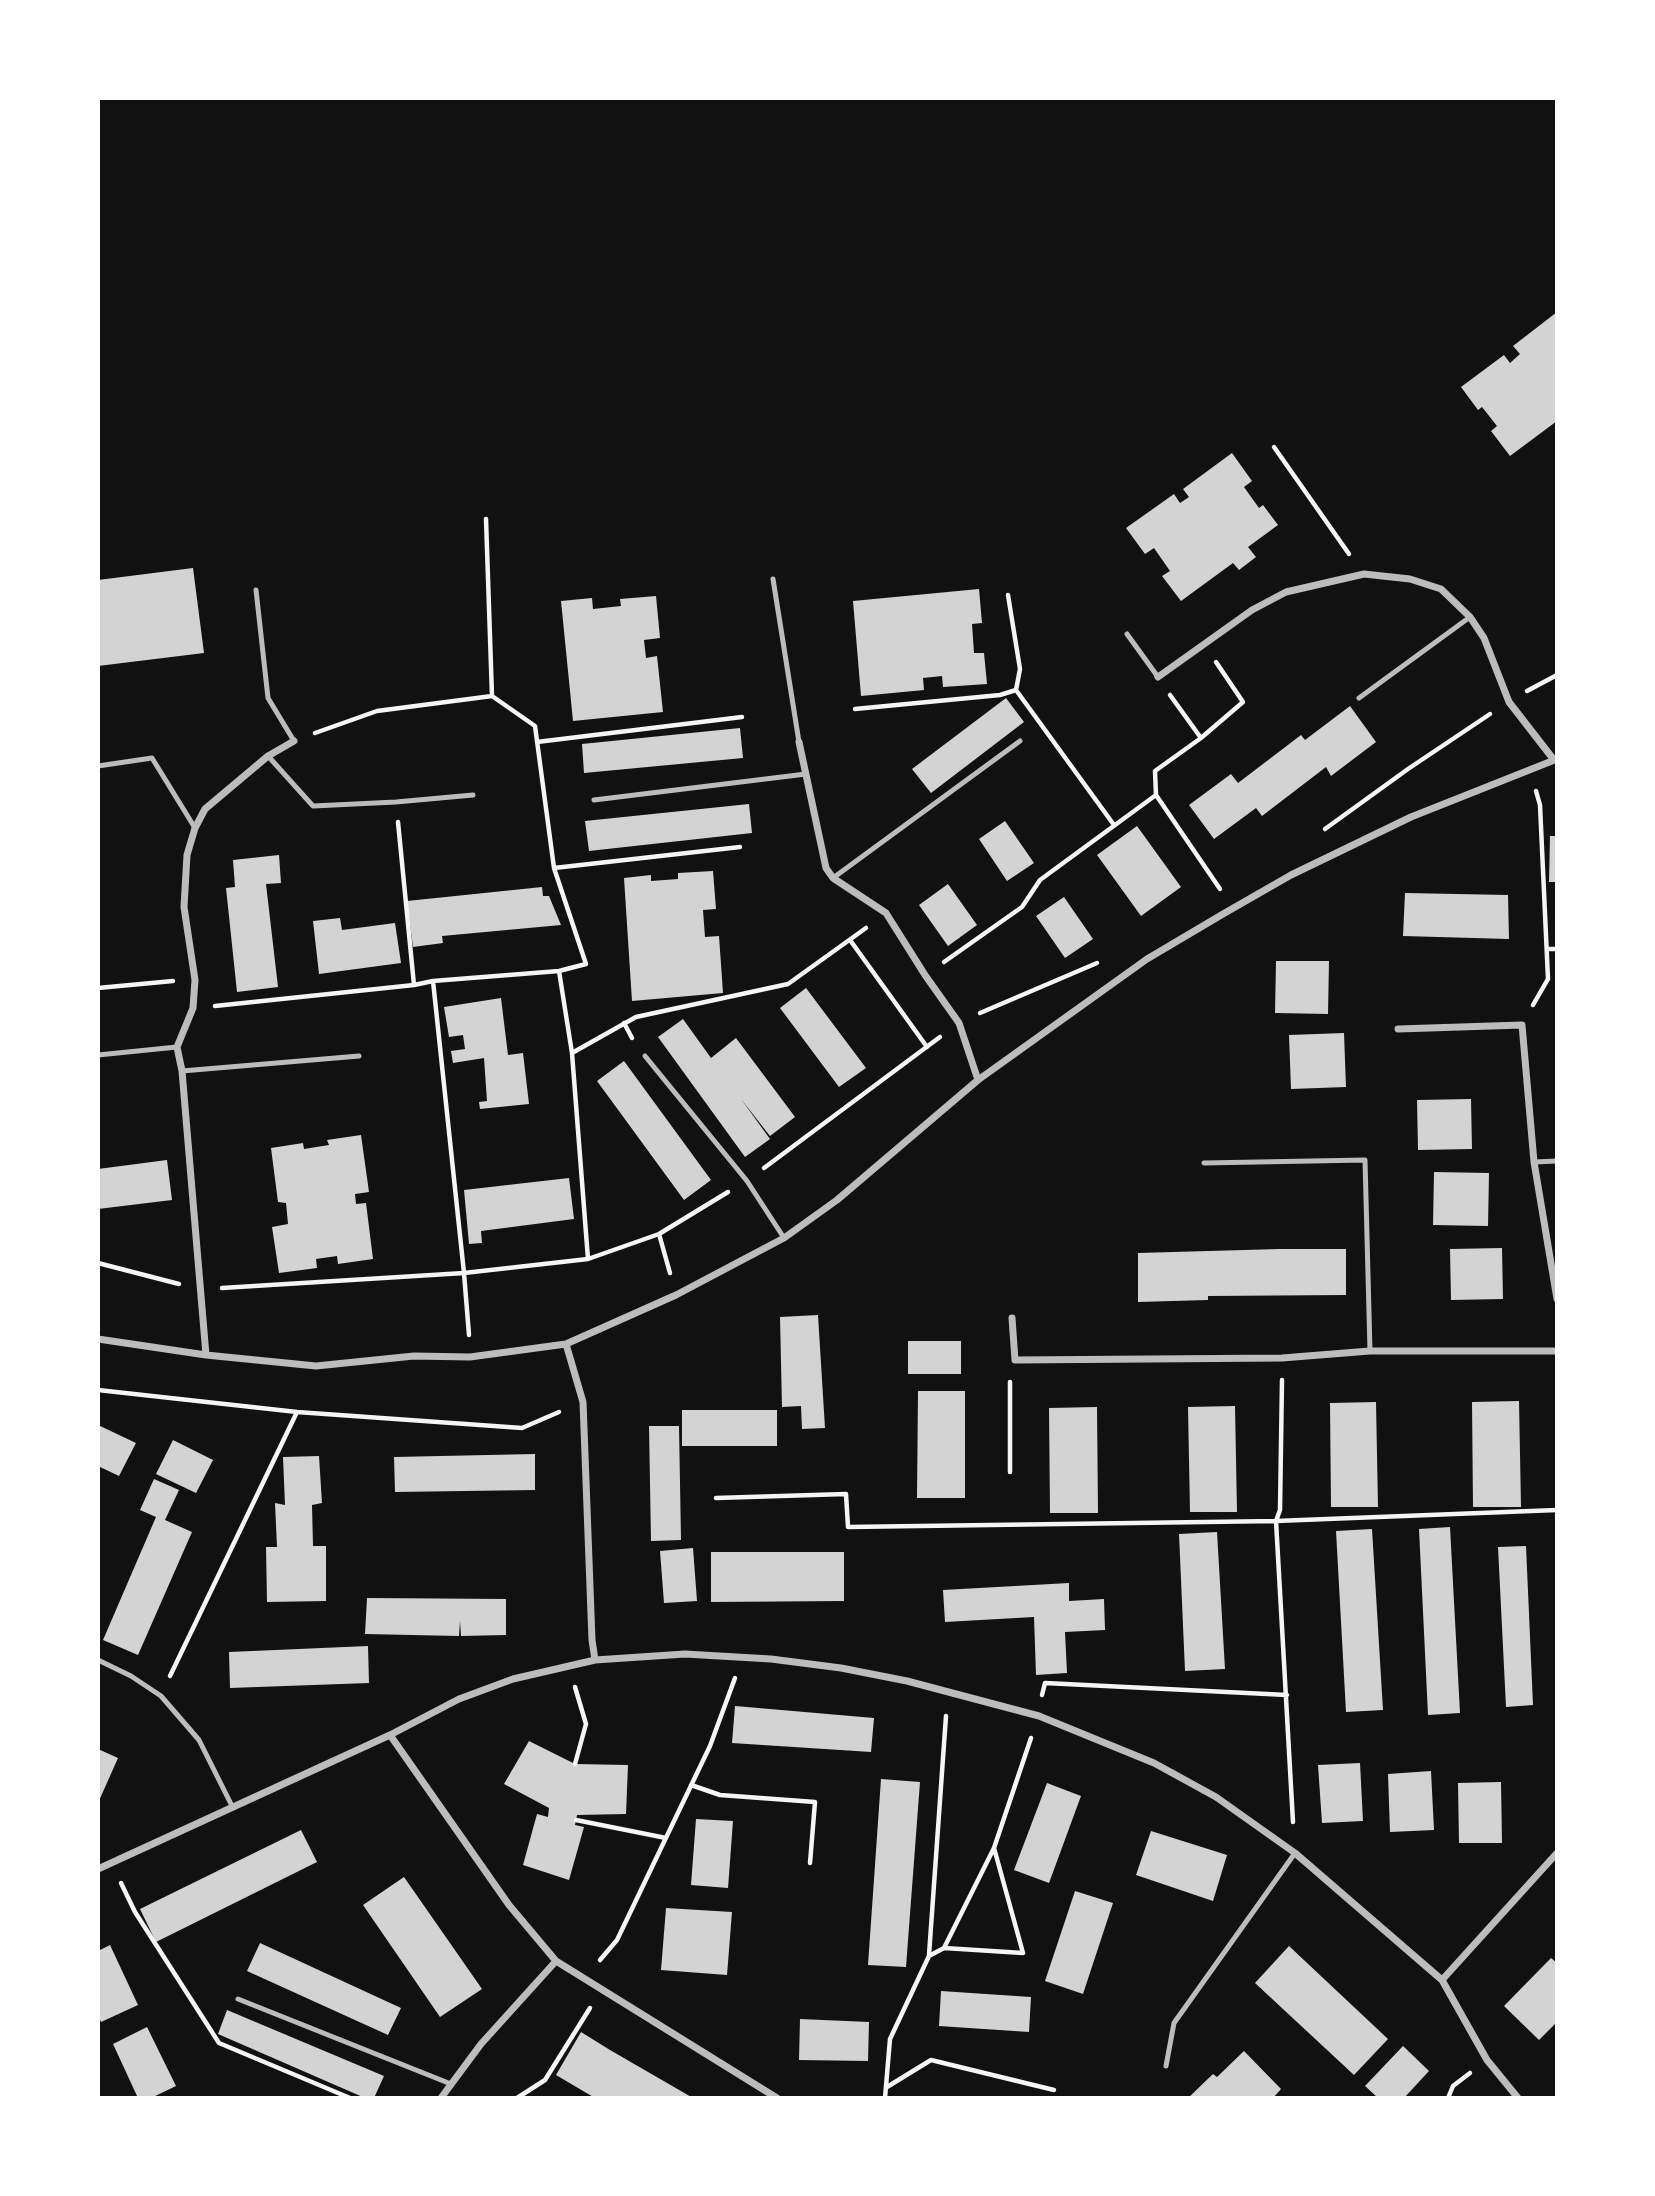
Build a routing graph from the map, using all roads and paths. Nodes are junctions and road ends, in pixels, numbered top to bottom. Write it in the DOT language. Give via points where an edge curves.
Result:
graph roads {
  1 [pos="1274,447"];
  2 [pos="486,519"];
  3 [pos="1364,574"];
  4 [pos="772,579"];
  5 [pos="256,590"];
  6 [pos="1008,595"];
  7 [pos="1470,617"];
  8 [pos="1127,634"];
  9 [pos="1204,644"];
  10 [pos="1557,675"];
  11 [pos="1158,677"];
  12 [pos="1016,690"];
  13 [pos="492,696"];
  14 [pos="1359,698"];
  15 [pos="1509,702"];
  16 [pos="855,709"];
  17 [pos="742,716"];
  18 [pos="1201,738"];
  19 [pos="293,741"];
  20 [pos="1020,741"];
  21 [pos="537,742"];
  22 [pos="799,742"];
  23 [pos="268,756"];
  24 [pos="1556,760"];
  25 [pos="98,766"];
  26 [pos="1530,770"];
  27 [pos="806,774"];
  28 [pos="473,794"];
  29 [pos="1156,795"];
  30 [pos="594,800"];
  31 [pos="396,803"];
  32 [pos="1114,825"];
  33 [pos="195,828"];
  34 [pos="1316,834"];
  35 [pos="740,847"];
  36 [pos="554,868"];
  37 [pos="833,878"];
  38 [pos="1220,887"];
  39 [pos="1209,895"];
  40 [pos="886,913"];
  41 [pos="1223,914"];
  42 [pos="850,940"];
  43 [pos="1547,949"];
  44 [pos="1557,949"];
  45 [pos="1102,960"];
  46 [pos="559,971"];
  47 [pos="925,975"];
  48 [pos="195,980"];
  49 [pos="433,981"];
  50 [pos="414,985"];
  51 [pos="98,988"];
  52 [pos="193,1009"];
  53 [pos="959,1023"];
  54 [pos="1522,1025"];
  55 [pos="1398,1029"];
  56 [pos="177,1047"];
  57 [pos="927,1047"];
  58 [pos="572,1053"];
  59 [pos="98,1055"];
  60 [pos="359,1056"];
  61 [pos="645,1056"];
  62 [pos="182,1070"];
  63 [pos="978,1080"];
  64 [pos="1557,1161"];
  65 [pos="1534,1162"];
  66 [pos="1203,1163"];
  67 [pos="747,1181"];
  68 [pos="659,1234"];
  69 [pos="784,1238"];
  70 [pos="588,1259"];
  71 [pos="98,1263"];
  72 [pos="464,1273"];
  73 [pos="200,1289"];
  74 [pos="676,1296"];
  75 [pos="1557,1299"];
  76 [pos="1012,1318"];
  77 [pos="98,1339"];
  78 [pos="566,1344"];
  79 [pos="1370,1351"];
  80 [pos="1557,1351"];
  81 [pos="206,1354"];
  82 [pos="470,1357"];
  83 [pos="1282,1359"];
  84 [pos="1015,1360"];
  85 [pos="98,1390"];
  86 [pos="583,1402"];
  87 [pos="297,1412"];
  88 [pos="1010,1472"];
  89 [pos="716,1498"];
  90 [pos="1557,1510"];
  91 [pos="1276,1521"];
  92 [pos="725,1656"];
  93 [pos="98,1660"];
  94 [pos="595,1660"];
  95 [pos="570,1666"];
  96 [pos="948,1692"];
  97 [pos="1287,1695"];
  98 [pos="161,1696"];
  99 [pos="1039,1716"];
  100 [pos="390,1735"];
  101 [pos="575,1764"];
  102 [pos="691,1785"];
  103 [pos="233,1808"];
  104 [pos="576,1820"];
  105 [pos="666,1838"];
  106 [pos="994,1848"];
  107 [pos="1295,1853"];
  108 [pos="1557,1853"];
  109 [pos="111,1863"];
  110 [pos="810,1863"];
  111 [pos="98,1869"];
  112 [pos="944,1948"];
  113 [pos="929,1956"];
  114 [pos="556,1961"];
  115 [pos="584,1980"];
  116 [pos="1442,1980"];
  117 [pos="601,1990"];
  118 [pos="238,1999"];
  119 [pos="1487,2060"];
  120 [pos="1166,2066"];
  121 [pos="451,2084"];
  122 [pos="886,2087"];
  123 [pos="1054,2090"];
  124 [pos="349,2098"];
  125 [pos="441,2098"];
  126 [pos="517,2098"];
  127 [pos="777,2098"];
  128 [pos="885,2098"];
  129 [pos="1448,2098"];
  130 [pos="1518,2098"];
  1 -- 3 [label="path"];
  2 -- 13 [label="path"];
  3 -- 7 [label="street" via="1410,579 1441,589"];
  3 -- 9 [label="street" via="1286,592"];
  4 -- 22 [label="lane"];
  5 -- 19 [label="lane" via="268,698"];
  6 -- 12 [label="path" via="1020,669"];
  7 -- 14 [label="lane"];
  7 -- 15 [label="street" via="1484,638"];
  8 -- 11 [label="lane"];
  9 -- 11 [label="street"];
  9 -- 18 [label="path" via="1243,702"];
  10 -- 15 [label="path"];
  11 -- 18 [label="path"];
  12 -- 16 [label="path"];
  12 -- 32 [label="path"];
  13 -- 19 [label="path" via="377,711"];
  13 -- 21 [label="path" via="535,726"];
  15 -- 24 [label="street"];
  15 -- 34 [label="path"];
  17 -- 21 [label="path"];
  18 -- 29 [label="path" via="1154,771"];
  19 -- 23 [label="street"];
  20 -- 37 [label="lane"];
  21 -- 36 [label="path"];
  22 -- 27 [label="street"];
  23 -- 31 [label="lane" via="313,806"];
  23 -- 33 [label="street" via="205,809"];
  24 -- 26 [label="street"];
  25 -- 33 [label="lane" via="152,758"];
  26 -- 41 [label="street" via="1411,817"];
  26 -- 43 [label="path" via="1540,805"];
  27 -- 30 [label="lane"];
  27 -- 37 [label="street" via="826,868"];
  28 -- 31 [label="lane"];
  29 -- 32 [label="path"];
  29 -- 38 [label="path"];
  31 -- 50 [label="path"];
  32 -- 47 [label="path" via="1040,880 1022,907"];
  33 -- 48 [label="street" via="187,855 184,907"];
  35 -- 36 [label="path"];
  36 -- 46 [label="path" via="586,964"];
  37 -- 40 [label="street"];
  38 -- 39 [label="path"];
  38 -- 41 [label="path"];
  40 -- 42 [label="path"];
  40 -- 47 [label="street"];
  41 -- 63 [label="street" via="1147,959"];
  42 -- 57 [label="path"];
  42 -- 58 [label="path" via="788,984 636,1017"];
  43 -- 44 [label="path"];
  43 -- 54 [label="path" via="1548,979"];
  45 -- 53 [label="path"];
  46 -- 49 [label="path"];
  46 -- 58 [label="path"];
  47 -- 53 [label="street"];
  48 -- 51 [label="path"];
  48 -- 52 [label="street"];
  49 -- 50 [label="path"];
  49 -- 72 [label="path"];
  50 -- 52 [label="path"];
  52 -- 56 [label="street"];
  53 -- 57 [label="path"];
  53 -- 63 [label="street"];
  54 -- 55 [label="street"];
  54 -- 65 [label="street"];
  56 -- 59 [label="lane"];
  56 -- 62 [label="street"];
  57 -- 67 [label="path"];
  58 -- 70 [label="path"];
  60 -- 62 [label="lane"];
  61 -- 67 [label="lane"];
  62 -- 73 [label="street"];
  63 -- 69 [label="street" via="837,1200"];
  64 -- 65 [label="lane"];
  65 -- 75 [label="street"];
  66 -- 79 [label="lane" via="1364,1160"];
  67 -- 68 [label="path"];
  67 -- 69 [label="lane"];
  68 -- 70 [label="path"];
  68 -- 74 [label="path"];
  69 -- 74 [label="street"];
  70 -- 72 [label="path"];
  71 -- 73 [label="path"];
  72 -- 73 [label="path"];
  72 -- 82 [label="path"];
  73 -- 81 [label="street"];
  74 -- 78 [label="street"];
  76 -- 84 [label="street"];
  77 -- 81 [label="street"];
  78 -- 82 [label="street"];
  78 -- 86 [label="street"];
  79 -- 80 [label="street"];
  79 -- 83 [label="street"];
  81 -- 82 [label="street" via="316,1366 414,1356"];
  83 -- 84 [label="street"];
  83 -- 91 [label="path" via="1280,1510"];
  84 -- 88 [label="path" via="1010,1380"];
  85 -- 87 [label="path"];
  86 -- 87 [label="path" via="522,1428"];
  86 -- 94 [label="street"];
  87 -- 98 [label="path"];
  89 -- 91 [label="path" via="846,1494 848,1527"];
  90 -- 91 [label="path"];
  91 -- 97 [label="path"];
  92 -- 94 [label="street"];
  92 -- 96 [label="street" via="841,1668"];
  92 -- 102 [label="path" via="737,1674"];
  93 -- 98 [label="lane"];
  94 -- 95 [label="street"];
  95 -- 100 [label="street" via="513,1679 459,1699"];
  95 -- 101 [label="path" via="586,1724"];
  96 -- 99 [label="street"];
  96 -- 113 [label="path"];
  97 -- 99 [label="path" via="1045,1683"];
  97 -- 107 [label="path"];
  98 -- 103 [label="lane" via="199,1740"];
  99 -- 106 [label="path"];
  99 -- 107 [label="street" via="1154,1763 1216,1797"];
  100 -- 103 [label="street"];
  100 -- 114 [label="street" via="509,1905"];
  102 -- 105 [label="path"];
  102 -- 110 [label="path" via="720,1796 815,1802"];
  103 -- 109 [label="street"];
  104 -- 105 [label="path"];
  105 -- 115 [label="path" via="617,1940"];
  106 -- 112 [label="path"];
  106 -- 112 [label="path" via="1023,1953"];
  107 -- 116 [label="street"];
  107 -- 120 [label="lane" via="1174,2023"];
  108 -- 116 [label="street"];
  109 -- 111 [label="street"];
  109 -- 124 [label="path" via="135,1912 219,2043"];
  112 -- 113 [label="path"];
  113 -- 122 [label="path" via="890,2039"];
  114 -- 115 [label="street"];
  114 -- 121 [label="street"];
  115 -- 117 [label="street"];
  116 -- 119 [label="street"];
  117 -- 126 [label="path" via="545,2080"];
  117 -- 127 [label="street"];
  118 -- 121 [label="lane"];
  119 -- 129 [label="path" via="1453,2086"];
  119 -- 130 [label="street"];
  121 -- 125 [label="street"];
  122 -- 123 [label="path" via="931,2060"];
  122 -- 128 [label="path"];
}
